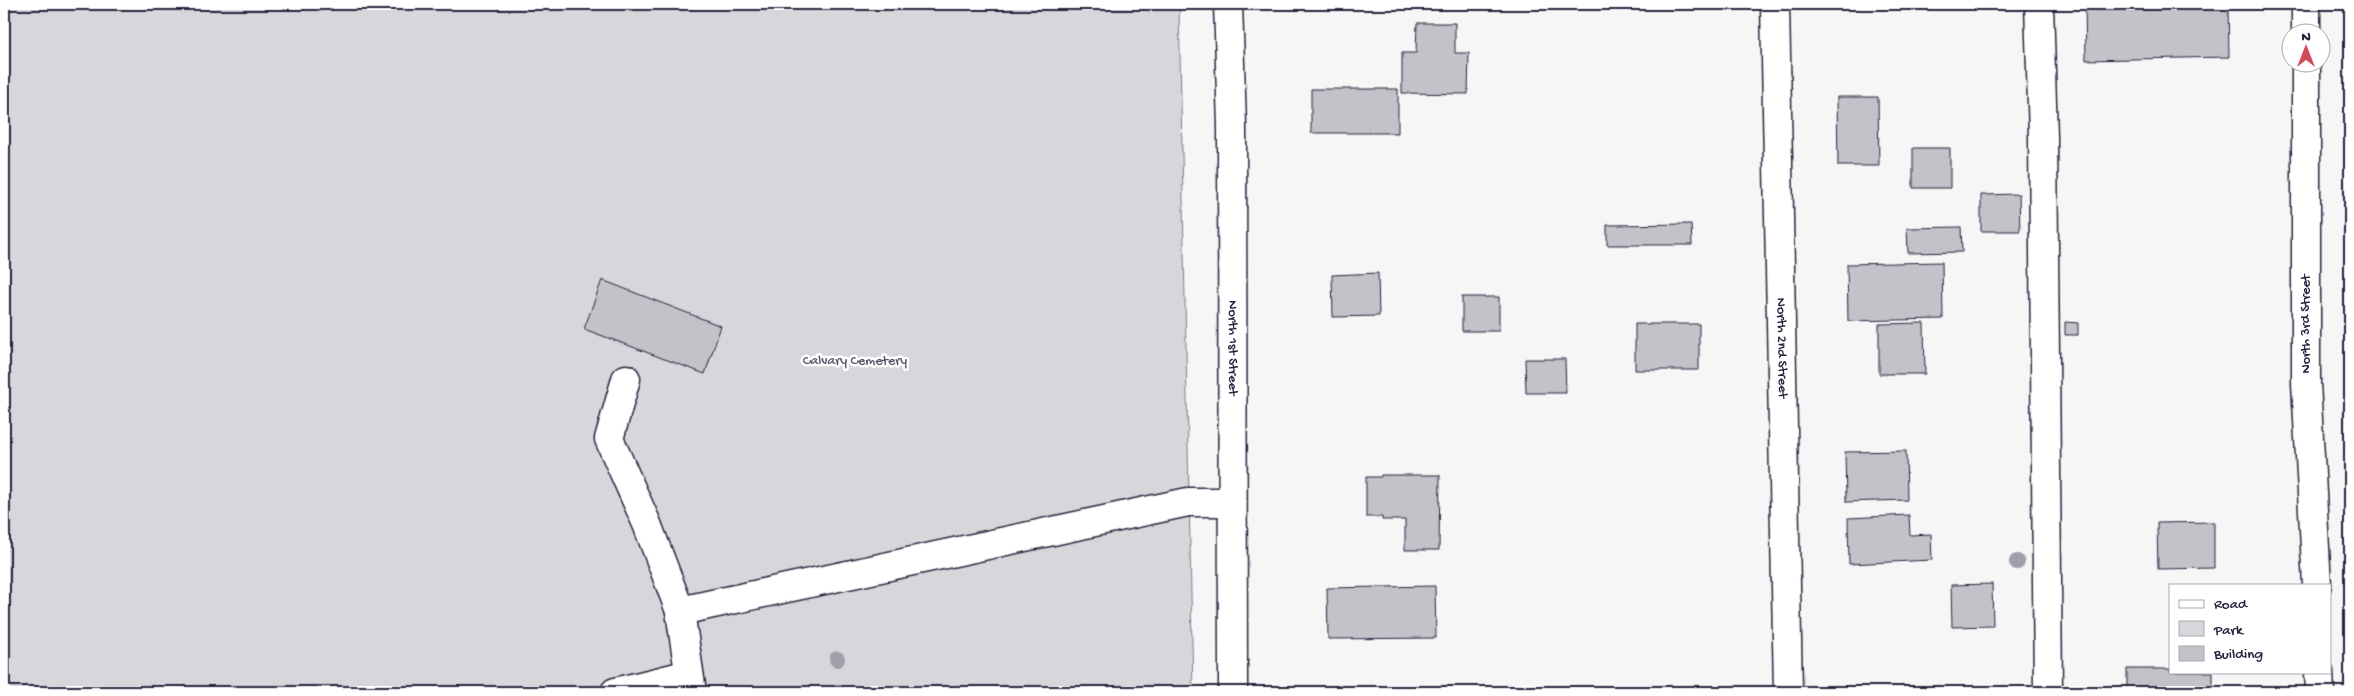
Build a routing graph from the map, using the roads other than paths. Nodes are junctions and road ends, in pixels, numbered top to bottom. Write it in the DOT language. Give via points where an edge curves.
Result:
graph roads {
  1 [pos="1228,4"];
  2 [pos="1775,4"];
  3 [pos="2040,4"];
  4 [pos="2306,4"];
  5 [pos="2306,22"];
  6 [pos="2306,72"];
  7 [pos="626,379"];
  8 [pos="1231,502"];
  9 [pos="2317,584"];
  10 [pos="680,611"];
  11 [pos="2320,674"];
  12 [pos="690,683"];
  13 [pos="615,692"];
  14 [pos="1233,692"];
  15 [pos="1788,692"];
  16 [pos="2048,692"];
  17 [pos="2320,692"];
  1 -- 8 [label="street, North 1st Street" via="1232,125"];
  2 -- 15 [label="street, North 2nd Street"];
  3 -- 16 [label="street"];
  4 -- 5 [label="street"];
  6 -- 9 [label="street, North 3rd Street" via="2306,384"];
  7 -- 10 [label="street" via="609,439 647,524"];
  8 -- 10 [label="street" via="1188,502"];
  8 -- 14 [label="street, North 1st Street"];
  10 -- 12 [label="street"];
  11 -- 17 [label="street"];
  12 -- 13 [label="street"];
}
